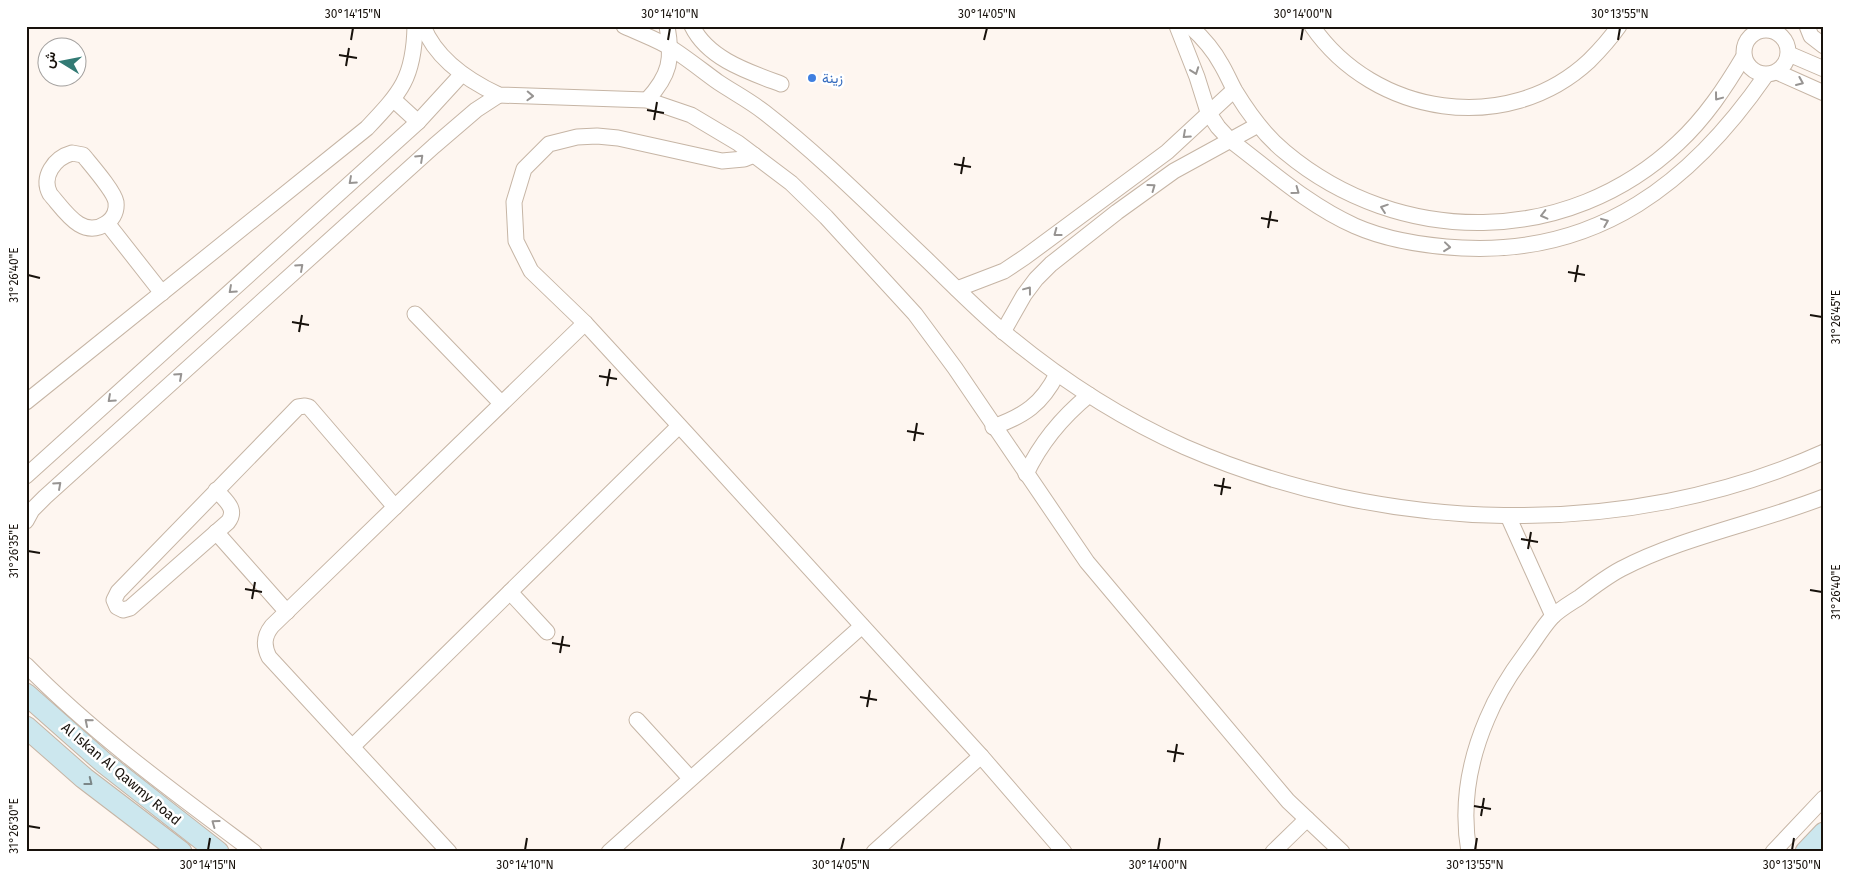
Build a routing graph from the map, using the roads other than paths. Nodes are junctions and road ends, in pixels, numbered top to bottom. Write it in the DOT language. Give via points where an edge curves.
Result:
graph roads {
  1 [pos="415,26"];
  2 [pos="423,26"];
  3 [pos="624,26"];
  4 [pos="667,26"];
  5 [pos="692,26"];
  6 [pos="1177,26"];
  7 [pos="1190,26"];
  8 [pos="1312,26"];
  9 [pos="1619,26"];
  10 [pos="1807,26"];
  11 [pos="1775,29"];
  12 [pos="1753,30"];
  13 [pos="1824,46"];
  14 [pos="671,48"];
  15 [pos="1789,54"];
  16 [pos="1744,56"];
  17 [pos="1824,69"];
  18 [pos="462,74"];
  19 [pos="1771,74"];
  20 [pos="781,84"];
  21 [pos="1234,90"];
  22 [pos="1824,93"];
  23 [pos="499,94"];
  24 [pos="394,100"];
  25 [pos="647,100"];
  26 [pos="1208,112"];
  27 [pos="418,122"];
  28 [pos="1258,125"];
  29 [pos="1230,140"];
  30 [pos="754,155"];
  31 [pos="107,223"];
  32 [pos="957,289"];
  33 [pos="162,293"];
  34 [pos="414,314"];
  35 [pos="585,323"];
  36 [pos="1003,332"];
  37 [pos="1057,374"];
  38 [pos="1089,395"];
  39 [pos="26,402"];
  40 [pos="501,403"];
  41 [pos="679,426"];
  42 [pos="993,427"];
  43 [pos="1824,452"];
  44 [pos="1026,474"];
  45 [pos="26,476"];
  46 [pos="216,490"];
  47 [pos="1824,497"];
  48 [pos="395,507"];
  49 [pos="1508,516"];
  50 [pos="26,521"];
  51 [pos="216,532"];
  52 [pos="510,592"];
  53 [pos="286,612"];
  54 [pos="1553,616"];
  55 [pos="862,626"];
  56 [pos="547,632"];
  57 [pos="26,664"];
  58 [pos="26,694"];
  59 [pos="638,720"];
  60 [pos="26,727"];
  61 [pos="352,747"];
  62 [pos="981,756"];
  63 [pos="690,778"];
  64 [pos="1824,798"];
  65 [pos="1307,819"];
  66 [pos="1823,836"];
  67 [pos="181,852"];
  68 [pos="218,852"];
  69 [pos="254,852"];
  70 [pos="449,852"];
  71 [pos="609,852"];
  72 [pos="874,852"];
  73 [pos="1064,852"];
  74 [pos="1273,852"];
  75 [pos="1342,852"];
  76 [pos="1469,852"];
  77 [pos="1773,852"];
  78 [pos="1806,852"];
  1 -- 24 [label="street" via="413,55 406,79"];
  2 -- 18 [label="street" via="441,54"];
  3 -- 14 [label="street"];
  4 -- 14 [label="street"];
  5 -- 20 [label="street" via="697,37 718,56"];
  6 -- 26 [label="street, one-way"];
  7 -- 21 [label="street" via="1208,44"];
  8 -- 9 [label="street" via="1338,58 1383,89 1408,99 1462,108 1490,106 1542,91 1588,62"];
  10 -- 13 [label="street" via="1811,36"];
  11 -- 12 [label="street"];
  11 -- 15 [label="street" via="1784,38"];
  12 -- 16 [label="street" via="1744,48"];
  14 -- 25 [label="street" via="665,77"];
  14 -- 32 [label="street" via="762,110 826,163"];
  15 -- 17 [label="street"];
  15 -- 19 [label="street" via="1782,68"];
  16 -- 19 [label="street" via="1746,63 1758,74"];
  16 -- 28 [label="street, one-way" via="1703,117 1650,167 1593,200 1507,222 1478,223 1418,217 1360,199 1307,170"];
  18 -- 23 [label="street"];
  18 -- 27 [label="street"];
  19 -- 22 [label="street, one-way"];
  29 -- 19 [label="street, one-way" via="1319,208 1356,226 1414,243 1479,249 1511,247 1573,234 1632,209 1693,163 1720,136"];
  21 -- 26 [label="street"];
  21 -- 28 [label="street"];
  23 -- 25 [label="street, one-way"];
  50 -- 23 [label="street, one-way" via="45,496 434,146"];
  24 -- 27 [label="street"];
  24 -- 33 [label="street" via="366,128"];
  25 -- 30 [label="street" via="690,115"];
  26 -- 29 [label="street"];
  26 -- 32 [label="street, one-way" via="1166,152 1025,257 1004,271"];
  27 -- 45 [label="street, one-way"];
  28 -- 29 [label="street"];
  36 -- 29 [label="street, one-way" via="1024,295 1051,264 1174,171"];
  30 -- 35 [label="street" via="722,161 598,136 549,144 524,169 514,202 516,241 531,271"];
  30 -- 42 [label="street" via="791,183 826,217 915,314"];
  31 -- 31 [label="street" via="116,208 114,196 83,155 67,154 48,171 46,183 50,194 78,225 93,228"];
  31 -- 33 [label="street"];
  32 -- 36 [label="street"];
  33 -- 39 [label="street"];
  34 -- 40 [label="street"];
  35 -- 40 [label="street"];
  35 -- 41 [label="street"];
  36 -- 37 [label="street"];
  37 -- 38 [label="street"];
  37 -- 42 [label="street" via="1031,409"];
  38 -- 44 [label="street" via="1052,430"];
  38 -- 49 [label="street" via="1183,446 1283,482 1387,506"];
  40 -- 48 [label="street"];
  41 -- 52 [label="street"];
  41 -- 55 [label="street"];
  42 -- 44 [label="street"];
  43 -- 49 [label="street" via="1722,488 1675,499 1588,512"];
  44 -- 65 [label="street" via="1087,562 1288,801"];
  46 -- 48 [label="street" via="298,407 305,406"];
  46 -- 51 [label="street" via="231,506 232,514"];
  46 -- 51 [label="street" via="118,592 114,600 117,608 130,608"];
  47 -- 54 [label="street" via="1622,568"];
  48 -- 53 [label="street"];
  49 -- 54 [label="street"];
  51 -- 53 [label="street"];
  52 -- 56 [label="street"];
  52 -- 61 [label="street"];
  53 -- 61 [label="street" via="268,631 264,644 266,651"];
  54 -- 76 [label="street" via="1509,676 1479,738 1466,796"];
  55 -- 62 [label="street"];
  55 -- 63 [label="street"];
  69 -- 57 [label="street, one-way" via="152,776"];
  58 -- 68 [label="main road, Al Iskan Al Qawmy Road" via="102,762"];
  59 -- 63 [label="street"];
  60 -- 67 [label="main road, Al Iskan Al Qawmy Road, one-way" via="84,778"];
  61 -- 70 [label="street"];
  62 -- 72 [label="street"];
  62 -- 73 [label="street"];
  63 -- 71 [label="street"];
  64 -- 77 [label="street"];
  65 -- 74 [label="street"];
  65 -- 75 [label="street"];
  66 -- 78 [label="main road"];
}
